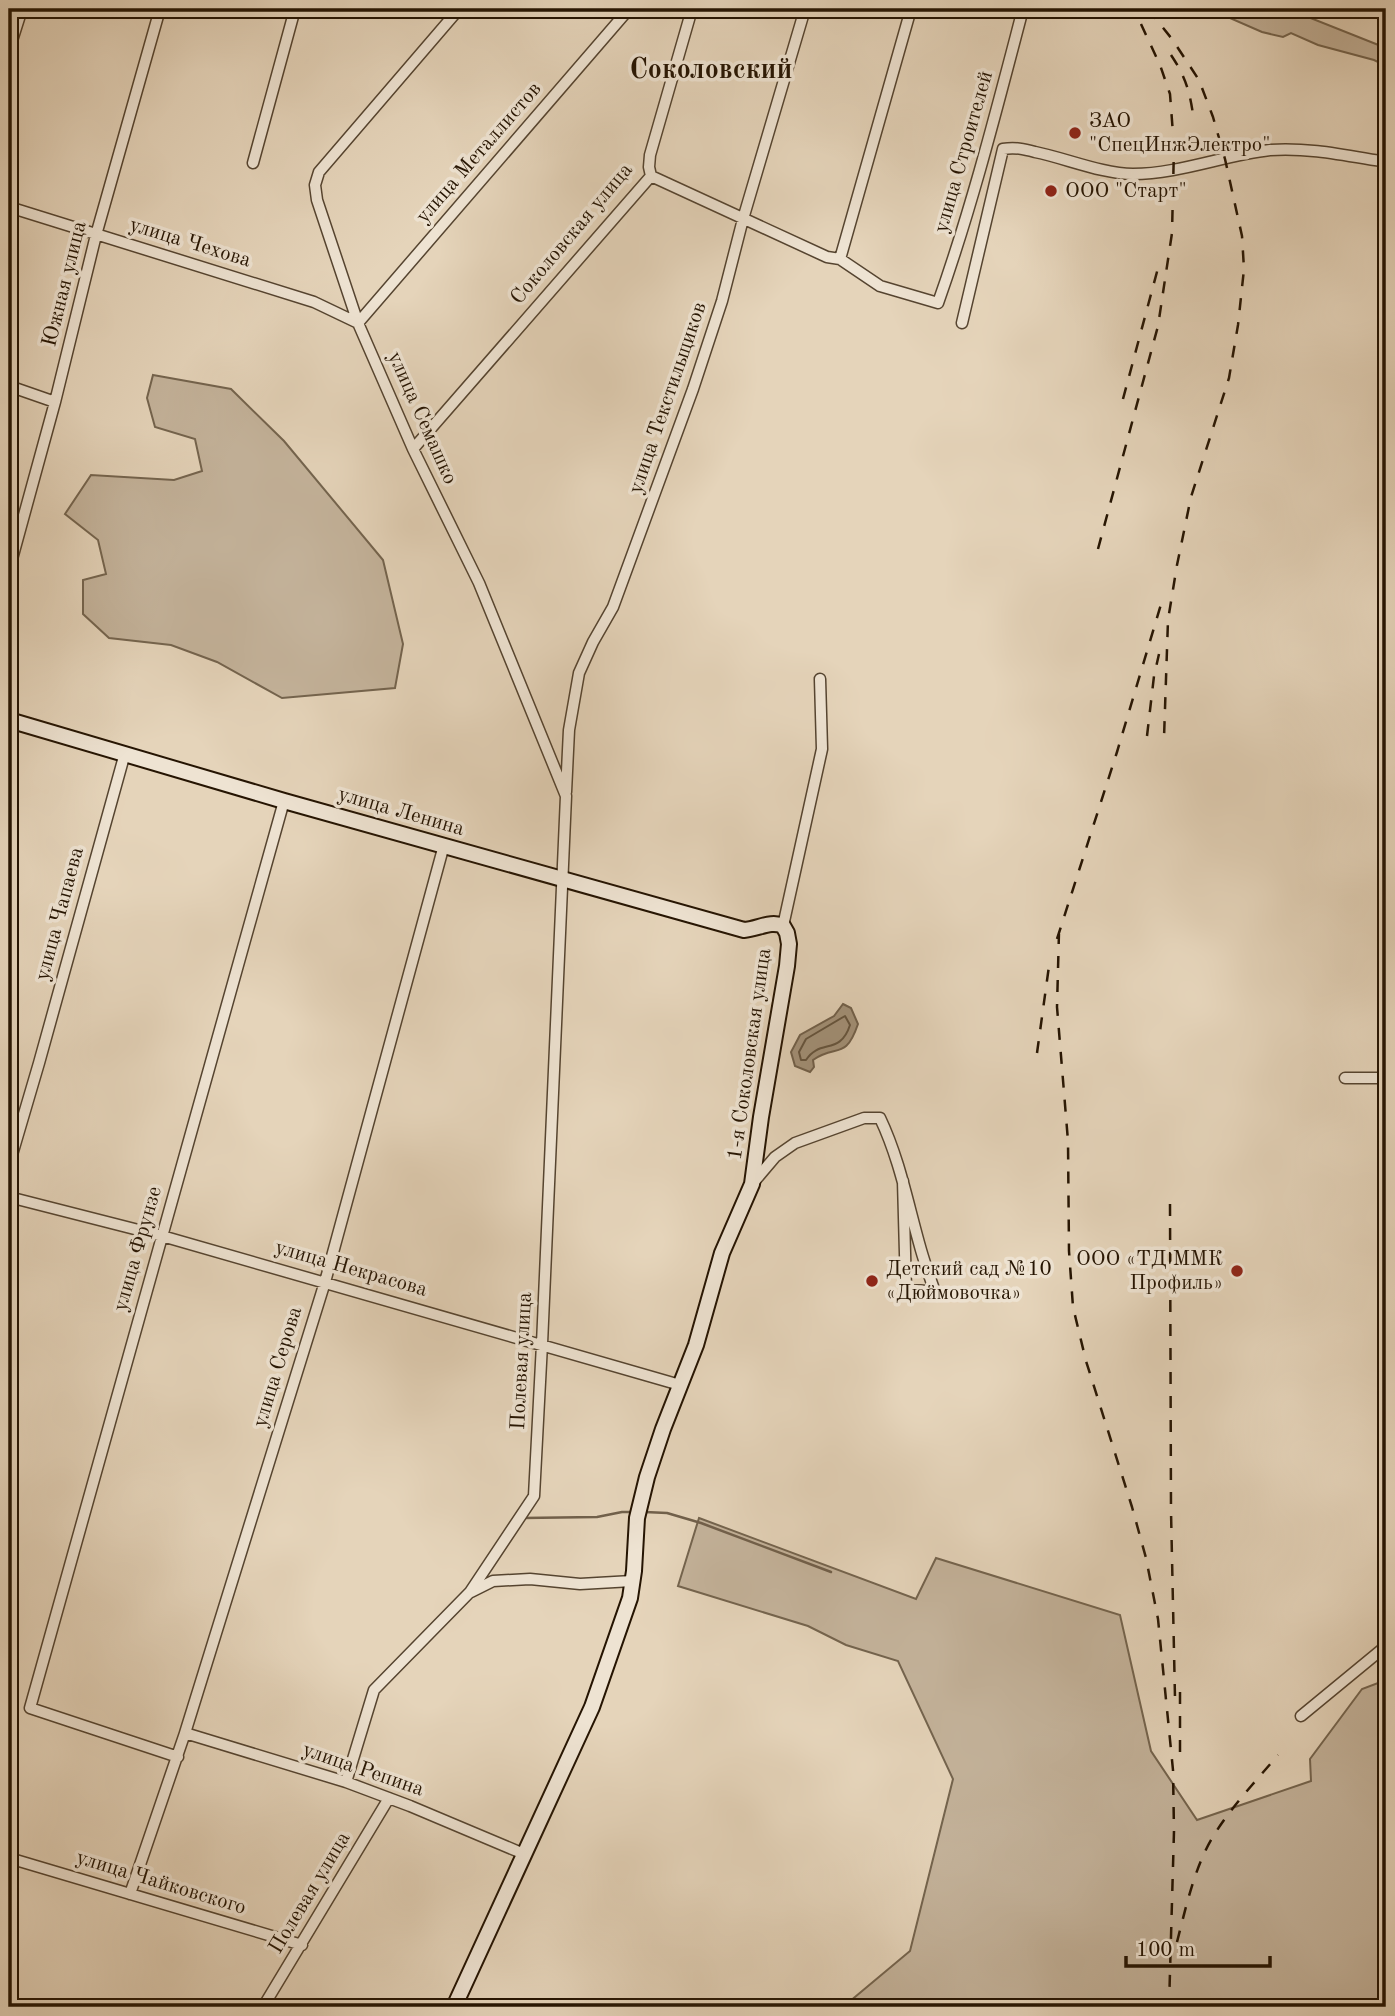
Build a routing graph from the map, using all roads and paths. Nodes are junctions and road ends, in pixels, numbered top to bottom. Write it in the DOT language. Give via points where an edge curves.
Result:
graph roads {
  1 [pos="22,9"];
  2 [pos="160,9"];
  3 [pos="295,9"];
  4 [pos="459,9"];
  5 [pos="629,9"];
  6 [pos="692,9"];
  7 [pos="804,9"];
  8 [pos="911,9"];
  9 [pos="1023,9"];
  10 [pos="9,50"];
  11 [pos="1386,162"];
  12 [pos="253,163"];
  13 [pos="651,176"];
  14 [pos="9,206"];
  15 [pos="743,219"];
  16 [pos="96,235"];
  17 [pos="840,259"];
  18 [pos="358,323"];
  19 [pos="962,323"];
  20 [pos="9,386"];
  21 [pos="55,402"];
  22 [pos="413,449"];
  23 [pos="14,533"];
  24 [pos="9,570"];
  25 [pos="820,679"];
  26 [pos="9,720"];
  27 [pos="125,753"];
  28 [pos="565,796"];
  29 [pos="284,800"];
  30 [pos="444,845"];
  31 [pos="561,879"];
  32 [pos="783,926"];
  33 [pos="1345,1078"];
  34 [pos="1386,1078"];
  35 [pos="9,1165"];
  36 [pos="903,1181"];
  37 [pos="752,1184"];
  38 [pos="9,1197"];
  39 [pos="162,1236"];
  40 [pos="325,1282"];
  41 [pos="542,1344"];
  42 [pos="680,1385"];
  43 [pos="632,1581"];
  44 [pos="470,1592"];
  45 [pos="1386,1646"];
  46 [pos="1301,1716"];
  47 [pos="186,1733"];
  48 [pos="178,1757"];
  49 [pos="340,1780"];
  50 [pos="389,1798"];
  51 [pos="524,1854"];
  52 [pos="9,1858"];
  53 [pos="130,1894"];
  54 [pos="302,1945"];
  55 [pos="263,2007"];
  56 [pos="454,2007"];
  1 -- 10 [label="street"];
  2 -- 16 [label="street, Южная улица"];
  3 -- 12 [label="street"];
  4 -- 18 [label="street, улица Семашко" via="319,172 317,200"];
  5 -- 18 [label="street, улица Металлистов"];
  6 -- 13 [label="street, Соколовская улица" via="650,155"];
  7 -- 15 [label="street, улица Текстильщиков"];
  8 -- 17 [label="street"];
  9 -- 17 [label="street, улица Строителей" via="988,146 938,303 880,286"];
  11 -- 19 [label="street" via="1269,150 1134,174 1013,147 1003,149"];
  13 -- 15 [label="street"];
  13 -- 22 [label="street, Соколовская улица"];
  14 -- 16 [label="street, улица Чехова"];
  15 -- 17 [label="street"];
  15 -- 28 [label="street, улица Текстильщиков" via="722,301 662,476 613,607 579,673"];
  16 -- 18 [label="street, улица Чехова" via="314,302"];
  16 -- 21 [label="street, Южная улица"];
  18 -- 22 [label="street, улица Семашко"];
  20 -- 21 [label="street"];
  21 -- 23 [label="street, Южная улица"];
  22 -- 28 [label="street, улица Семашко" via="479,583"];
  23 -- 24 [label="street, Южная улица"];
  25 -- 32 [label="street, 1-я Соколовская улица" via="822,749"];
  26 -- 27 [label="street, улица Ленина"];
  27 -- 29 [label="street, улица Ленина"];
  27 -- 35 [label="street, улица Чапаева"];
  28 -- 31 [label="street, улица Семашко"];
  29 -- 30 [label="street, улица Ленина"];
  29 -- 39 [label="street, улица Фрунзе"];
  30 -- 31 [label="street, улица Ленина"];
  30 -- 40 [label="street, улица Серова"];
  31 -- 32 [label="street, улица Ленина" via="744,930 772,923"];
  31 -- 41 [label="street, Полевая улица"];
  32 -- 37 [label="street, 1-я Соколовская улица" via="789,944 787,966"];
  33 -- 34 [label="street"];
  36 -- 36 [label="street" via="921,1252 935,1292 906,1289"];
  36 -- 37 [label="street" via="880,1118 864,1118 795,1143 775,1157"];
  37 -- 42 [label="street, 1-я Соколовская улица" via="722,1252"];
  38 -- 39 [label="street, улица Некрасова"];
  39 -- 40 [label="street, улица Некрасова"];
  39 -- 48 [label="street, улица Фрунзе" via="30,1709"];
  40 -- 41 [label="street, улица Некрасова"];
  40 -- 47 [label="street, улица Серова"];
  41 -- 42 [label="street, улица Некрасова"];
  41 -- 44 [label="street, Полевая улица" via="534,1496"];
  42 -- 43 [label="street, 1-я Соколовская улица" via="638,1513"];
  43 -- 44 [label="street" via="493,1581"];
  43 -- 51 [label="street, 1-я Соколовская улица" via="592,1707"];
  44 -- 49 [label="street, Полевая улица" via="374,1690"];
  45 -- 46 [label="street"];
  47 -- 48 [label="street, улица Серова"];
  47 -- 49 [label="street, улица Репина"];
  48 -- 53 [label="street, улица Серова"];
  49 -- 50 [label="street, улица Репина"];
  50 -- 51 [label="street, улица Репина"];
  50 -- 54 [label="street, Полевая улица"];
  51 -- 56 [label="street, 1-я Соколовская улица"];
  52 -- 53 [label="street, улица Чайковского"];
  53 -- 54 [label="street, улица Чайковского"];
  54 -- 55 [label="street, Полевая улица"];
}
